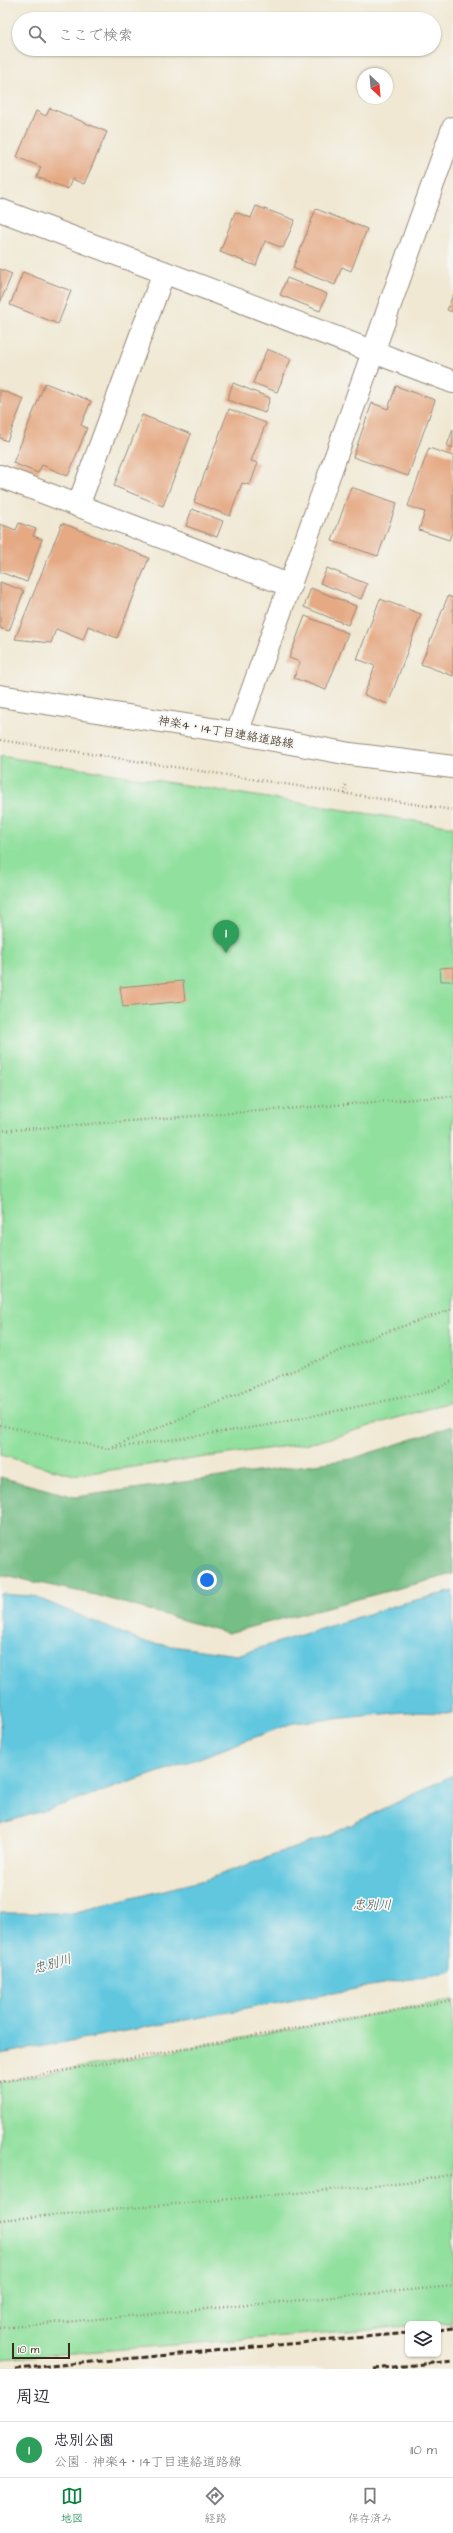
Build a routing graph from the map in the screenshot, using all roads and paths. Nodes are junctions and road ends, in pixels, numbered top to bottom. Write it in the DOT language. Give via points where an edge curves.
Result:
graph roads {
  1 [pos="453,128"];
  2 [pos="0,210"];
  3 [pos="164,272"];
  4 [pos="373,350"];
  5 [pos="453,382"];
  6 [pos="0,476"];
  7 [pos="78,506"];
  8 [pos="291,586"];
  9 [pos="0,696"];
  10 [pos="237,733"];
  11 [pos="0,740"];
  12 [pos="453,767"];
  13 [pos="453,810"];
  14 [pos="453,1096"];
  15 [pos="0,1131"];
  16 [pos="453,1309"];
  17 [pos="453,1381"];
  18 [pos="0,1425"];
  19 [pos="108,1449"];
  20 [pos="453,2000"];
  21 [pos="0,2082"];
  22 [pos="453,2174"];
  23 [pos="0,2220"];
  24 [pos="453,2286"];
  25 [pos="0,2328"];
  1 -- 4 [label="street"];
  2 -- 3 [label="street"];
  3 -- 4 [label="street"];
  3 -- 7 [label="street"];
  4 -- 5 [label="street"];
  4 -- 8 [label="street"];
  6 -- 7 [label="street"];
  7 -- 8 [label="street"];
  8 -- 10 [label="street"];
  9 -- 10 [label="street, 神楽4・14丁目連絡道路線"];
  10 -- 12 [label="street, 神楽4・14丁目連絡道路線" via="350,754"];
  11 -- 13 [label="path"];
  14 -- 15 [label="path"];
  16 -- 19 [label="path" via="380,1334"];
  17 -- 19 [label="path" via="428,1392 263,1426"];
  18 -- 19 [label="path"];
  20 -- 21 [label="path"];
  22 -- 23 [label="path" via="399,2184"];
  24 -- 25 [label="path"];
}
